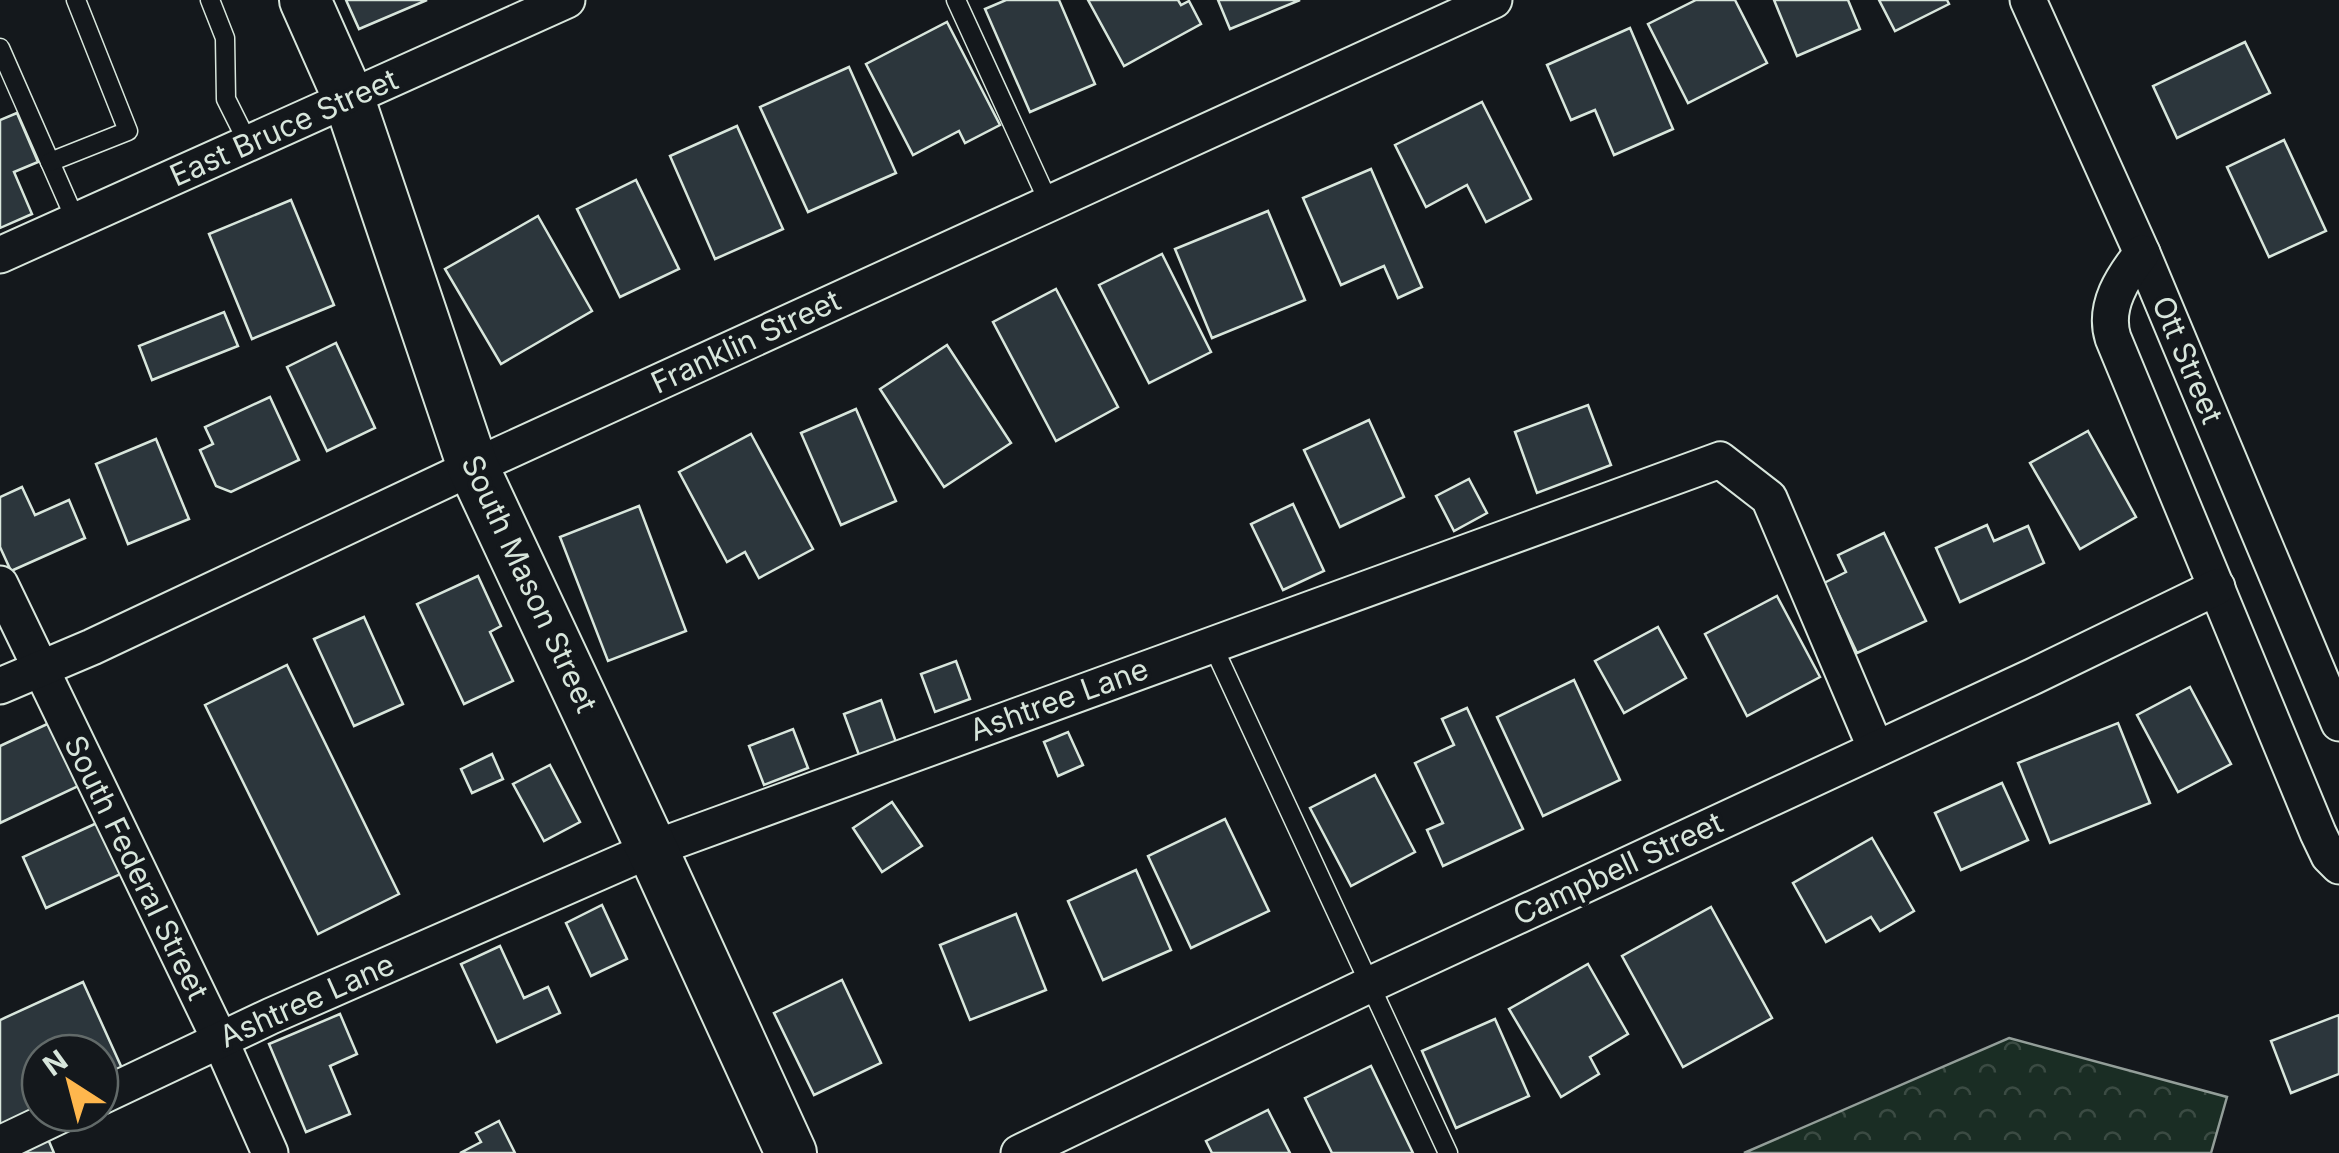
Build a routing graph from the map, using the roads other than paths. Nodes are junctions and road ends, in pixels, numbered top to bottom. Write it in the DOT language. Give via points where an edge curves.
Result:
graph roads {
  1 [pos="76,0"];
  2 [pos="210,0"];
  3 [pos="305,0"];
  4 [pos="568,0"];
  5 [pos="956,0"];
  6 [pos="1494,0"];
  7 [pos="2028,0"];
  8 [pos="0,48"];
  9 [pos="349,100"];
  10 [pos="249,145"];
  11 [pos="50,162"];
  12 [pos="1049,203"];
  13 [pos="76,221"];
  14 [pos="2142,253"];
  15 [pos="0,256"];
  16 [pos="473,468"];
  17 [pos="0,584"];
  18 [pos="2218,587"];
  19 [pos="1212,644"];
  20 [pos="40,668"];
  21 [pos="0,686"];
  22 [pos="2339,723"];
  23 [pos="1876,750"];
  24 [pos="652,848"];
  25 [pos="2339,866"];
  26 [pos="1370,984"];
  27 [pos="220,1040"];
  28 [pos="120,1087"];
  29 [pos="23,1133"];
  30 [pos="0,1144"];
  31 [pos="270,1153"];
  32 [pos="791,1153"];
  33 [pos="1019,1153"];
  34 [pos="1448,1153"];
  1 -- 11 [label="lane" via="128,131"];
  2 -- 10 [label="lane" via="225,38 226,98"];
  3 -- 9 [label="main road, South Mason Street"];
  4 -- 9 [label="street, East Bruce Street"];
  5 -- 12 [label="lane"];
  6 -- 12 [label="street, Franklin Street"];
  7 -- 14 [label="street, Ott Street"];
  8 -- 11 [label="lane"];
  9 -- 10 [label="street, East Bruce Street"];
  9 -- 16 [label="main road, South Mason Street"];
  10 -- 13 [label="street, East Bruce Street"];
  11 -- 13 [label="lane"];
  12 -- 16 [label="street, Franklin Street"];
  13 -- 15 [label="street, East Bruce Street"];
  14 -- 18 [label="street" via="2116,293 2110,329"];
  14 -- 22 [label="street, Ott Street"];
  16 -- 20 [label="street, Franklin Street"];
  16 -- 24 [label="main road, South Mason Street"];
  17 -- 20 [label="street, South Federal Street"];
  18 -- 23 [label="street, Campbell Street"];
  18 -- 25 [label="street" via="2318,833"];
  19 -- 23 [label="street, Ashtree Lane" via="1720,460 1769,498"];
  19 -- 24 [label="street, Ashtree Lane"];
  19 -- 26 [label="lane"];
  20 -- 21 [label="street, Franklin Street"];
  20 -- 27 [label="street, South Federal Street"];
  23 -- 26 [label="street, Campbell Street"];
  24 -- 27 [label="street, Ashtree Lane"];
  24 -- 32 [label="main road, South Mason Street"];
  26 -- 33 [label="street, Campbell Street"];
  26 -- 34 [label="lane"];
  27 -- 28 [label="street, Ashtree Lane"];
  27 -- 31 [label="street, South Federal Street"];
  29 -- 30 [label="street"];
}
